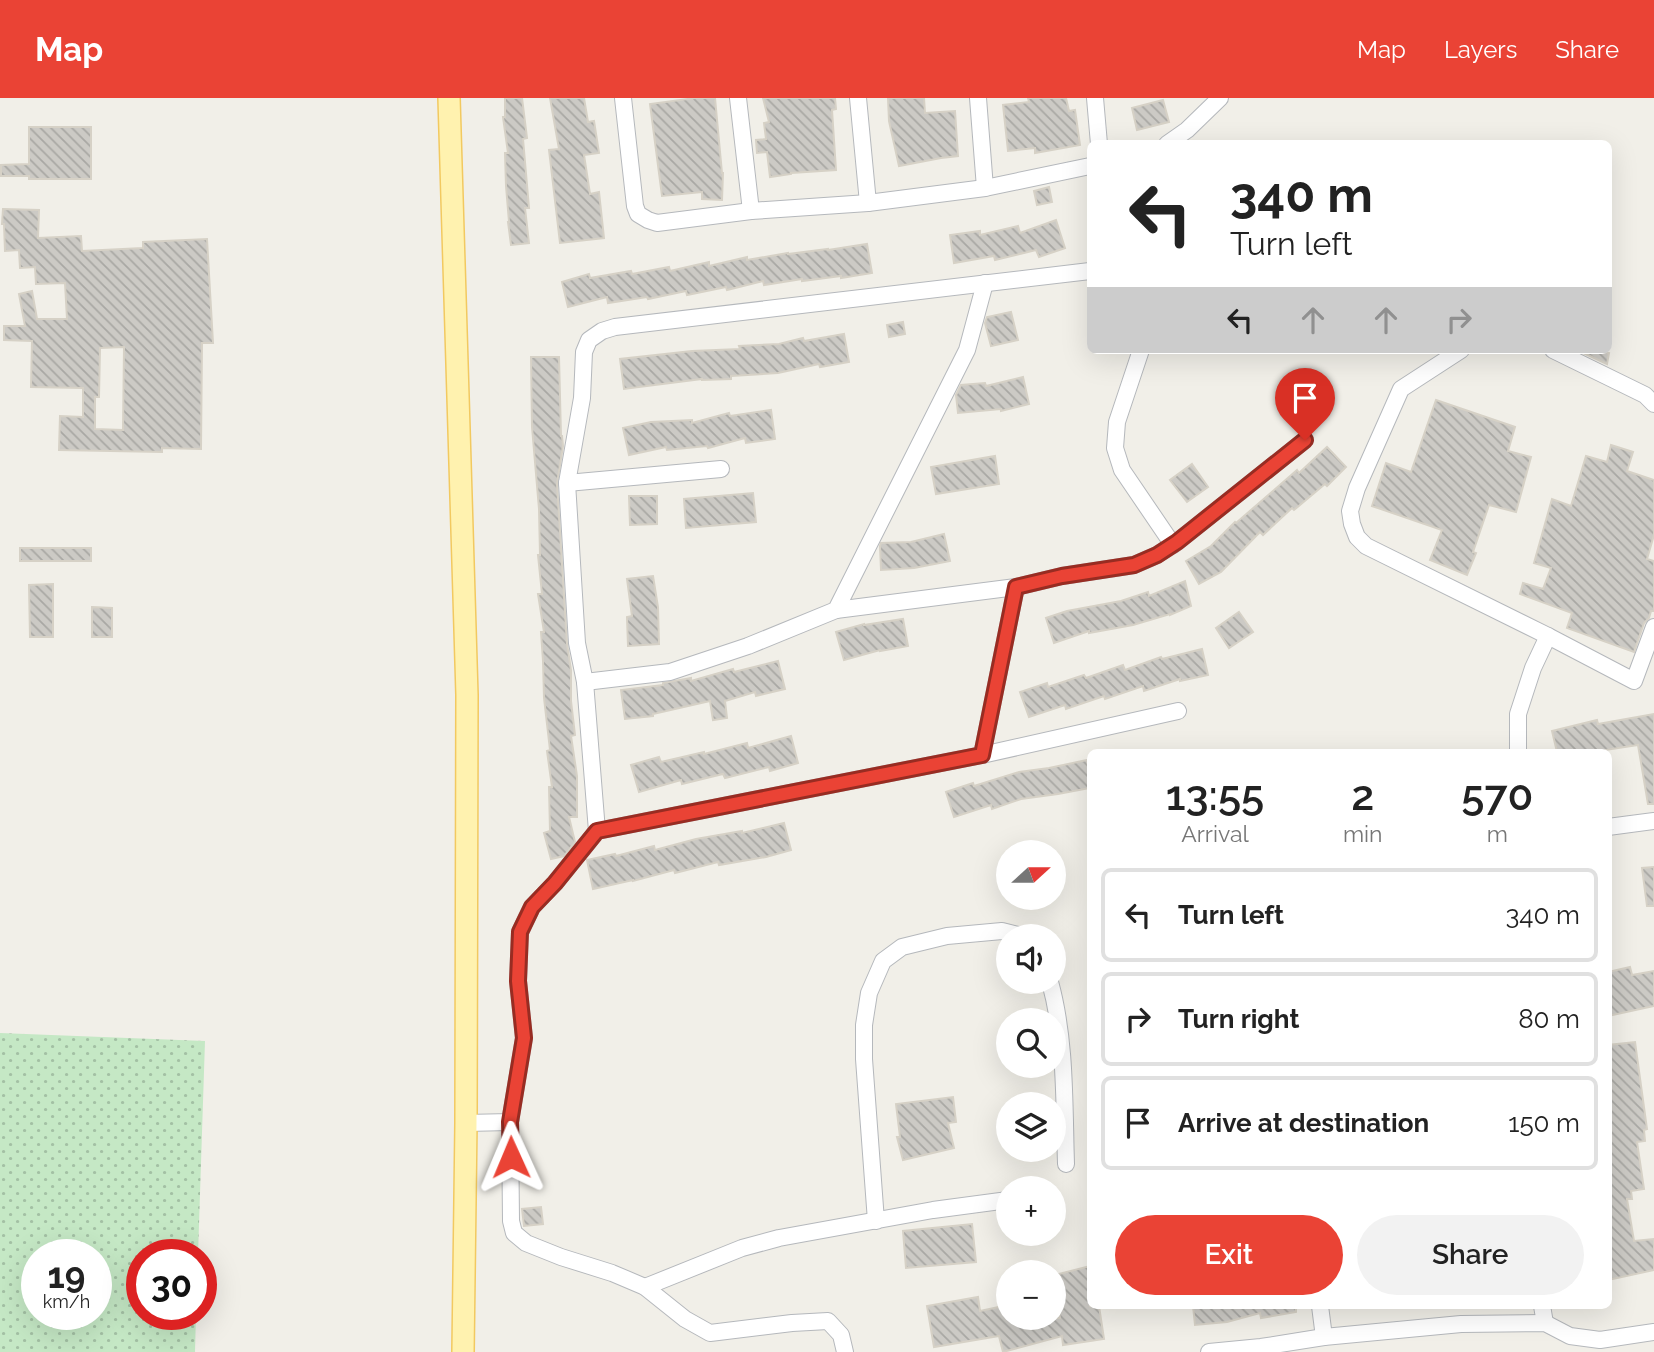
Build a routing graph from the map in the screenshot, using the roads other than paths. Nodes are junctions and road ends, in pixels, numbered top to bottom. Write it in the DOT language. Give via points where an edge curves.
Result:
graph roads {
  1 [pos="449,98"];
  2 [pos="623,98"];
  3 [pos="738,98"];
  4 [pos="859,98"];
  5 [pos="978,98"];
  6 [pos="1095,98"];
  7 [pos="1220,98"];
  8 [pos="1100,140"];
  9 [pos="1173,140"];
  10 [pos="1087,167"];
  11 [pos="985,188"];
  12 [pos="868,203"];
  13 [pos="751,211"];
  14 [pos="1087,271"];
  15 [pos="985,283"];
  16 [pos="1140,354"];
  17 [pos="1455,354"];
  18 [pos="1561,354"];
  19 [pos="1654,404"];
  20 [pos="1305,440"];
  21 [pos="721,469"];
  22 [pos="567,483"];
  23 [pos="1173,545"];
  24 [pos="1016,587"];
  25 [pos="836,610"];
  26 [pos="1654,627"];
  27 [pos="1548,636"];
  28 [pos="585,682"];
  29 [pos="1178,711"];
  30 [pos="1518,749"];
  31 [pos="982,755"];
  32 [pos="1654,821"];
  33 [pos="1612,826"];
  34 [pos="597,831"];
  35 [pos="996,932"];
  36 [pos="1053,994"];
  37 [pos="510,1122"];
  38 [pos="466,1123"];
  39 [pos="1066,1164"];
  40 [pos="996,1202"];
  41 [pos="876,1220"];
  42 [pos="645,1287"];
  43 [pos="1320,1309"];
  44 [pos="1542,1309"];
  45 [pos="1545,1324"];
  46 [pos="1654,1332"];
  47 [pos="1324,1337"];
  48 [pos="463,1352"];
  49 [pos="845,1352"];
  50 [pos="1209,1352"];
  1 -- 38 [label="main road" via="467,695"];
  2 -- 13 [label="street" via="638,214 657,223"];
  3 -- 13 [label="street"];
  4 -- 12 [label="street"];
  5 -- 11 [label="street"];
  6 -- 8 [label="street"];
  7 -- 9 [label="street"];
  10 -- 11 [label="street"];
  11 -- 12 [label="street"];
  12 -- 13 [label="street"];
  14 -- 15 [label="street"];
  15 -- 22 [label="street" via="602,331 589,340 584,352 582,398"];
  15 -- 25 [label="street" via="968,350"];
  16 -- 23 [label="street" via="1117,422 1115,448 1122,470"];
  17 -- 27 [label="street" via="1402,389 1357,488 1350,511 1352,524 1366,547"];
  18 -- 19 [label="street"];
  20 -- 23 [label="street"];
  21 -- 22 [label="street"];
  22 -- 28 [label="street" via="577,643"];
  23 -- 24 [label="street" via="1134,565"];
  24 -- 25 [label="street"];
  24 -- 31 [label="street"];
  25 -- 28 [label="street" via="670,672"];
  26 -- 27 [label="street" via="1633,681"];
  27 -- 30 [label="street" via="1518,714"];
  28 -- 34 [label="street"];
  29 -- 31 [label="street"];
  31 -- 34 [label="street"];
  32 -- 33 [label="street"];
  34 -- 37 [label="street" via="532,907 520,932 518,981 524,1038"];
  35 -- 41 [label="street" via="947,936 902,947 883,961 869,993 864,1059"];
  36 -- 39 [label="street" via="1061,1042"];
  37 -- 38 [label="street"];
  37 -- 42 [label="street" via="514,1233 526,1243"];
  38 -- 48 [label="main road"];
  40 -- 41 [label="street"];
  41 -- 42 [label="street" via="742,1248"];
  42 -- 49 [label="street" via="710,1333 828,1321 841,1335"];
  43 -- 47 [label="street"];
  44 -- 45 [label="street"];
  45 -- 46 [label="street" via="1570,1336 1600,1340"];
  45 -- 47 [label="street" via="1461,1324"];
  47 -- 50 [label="street"];
}
